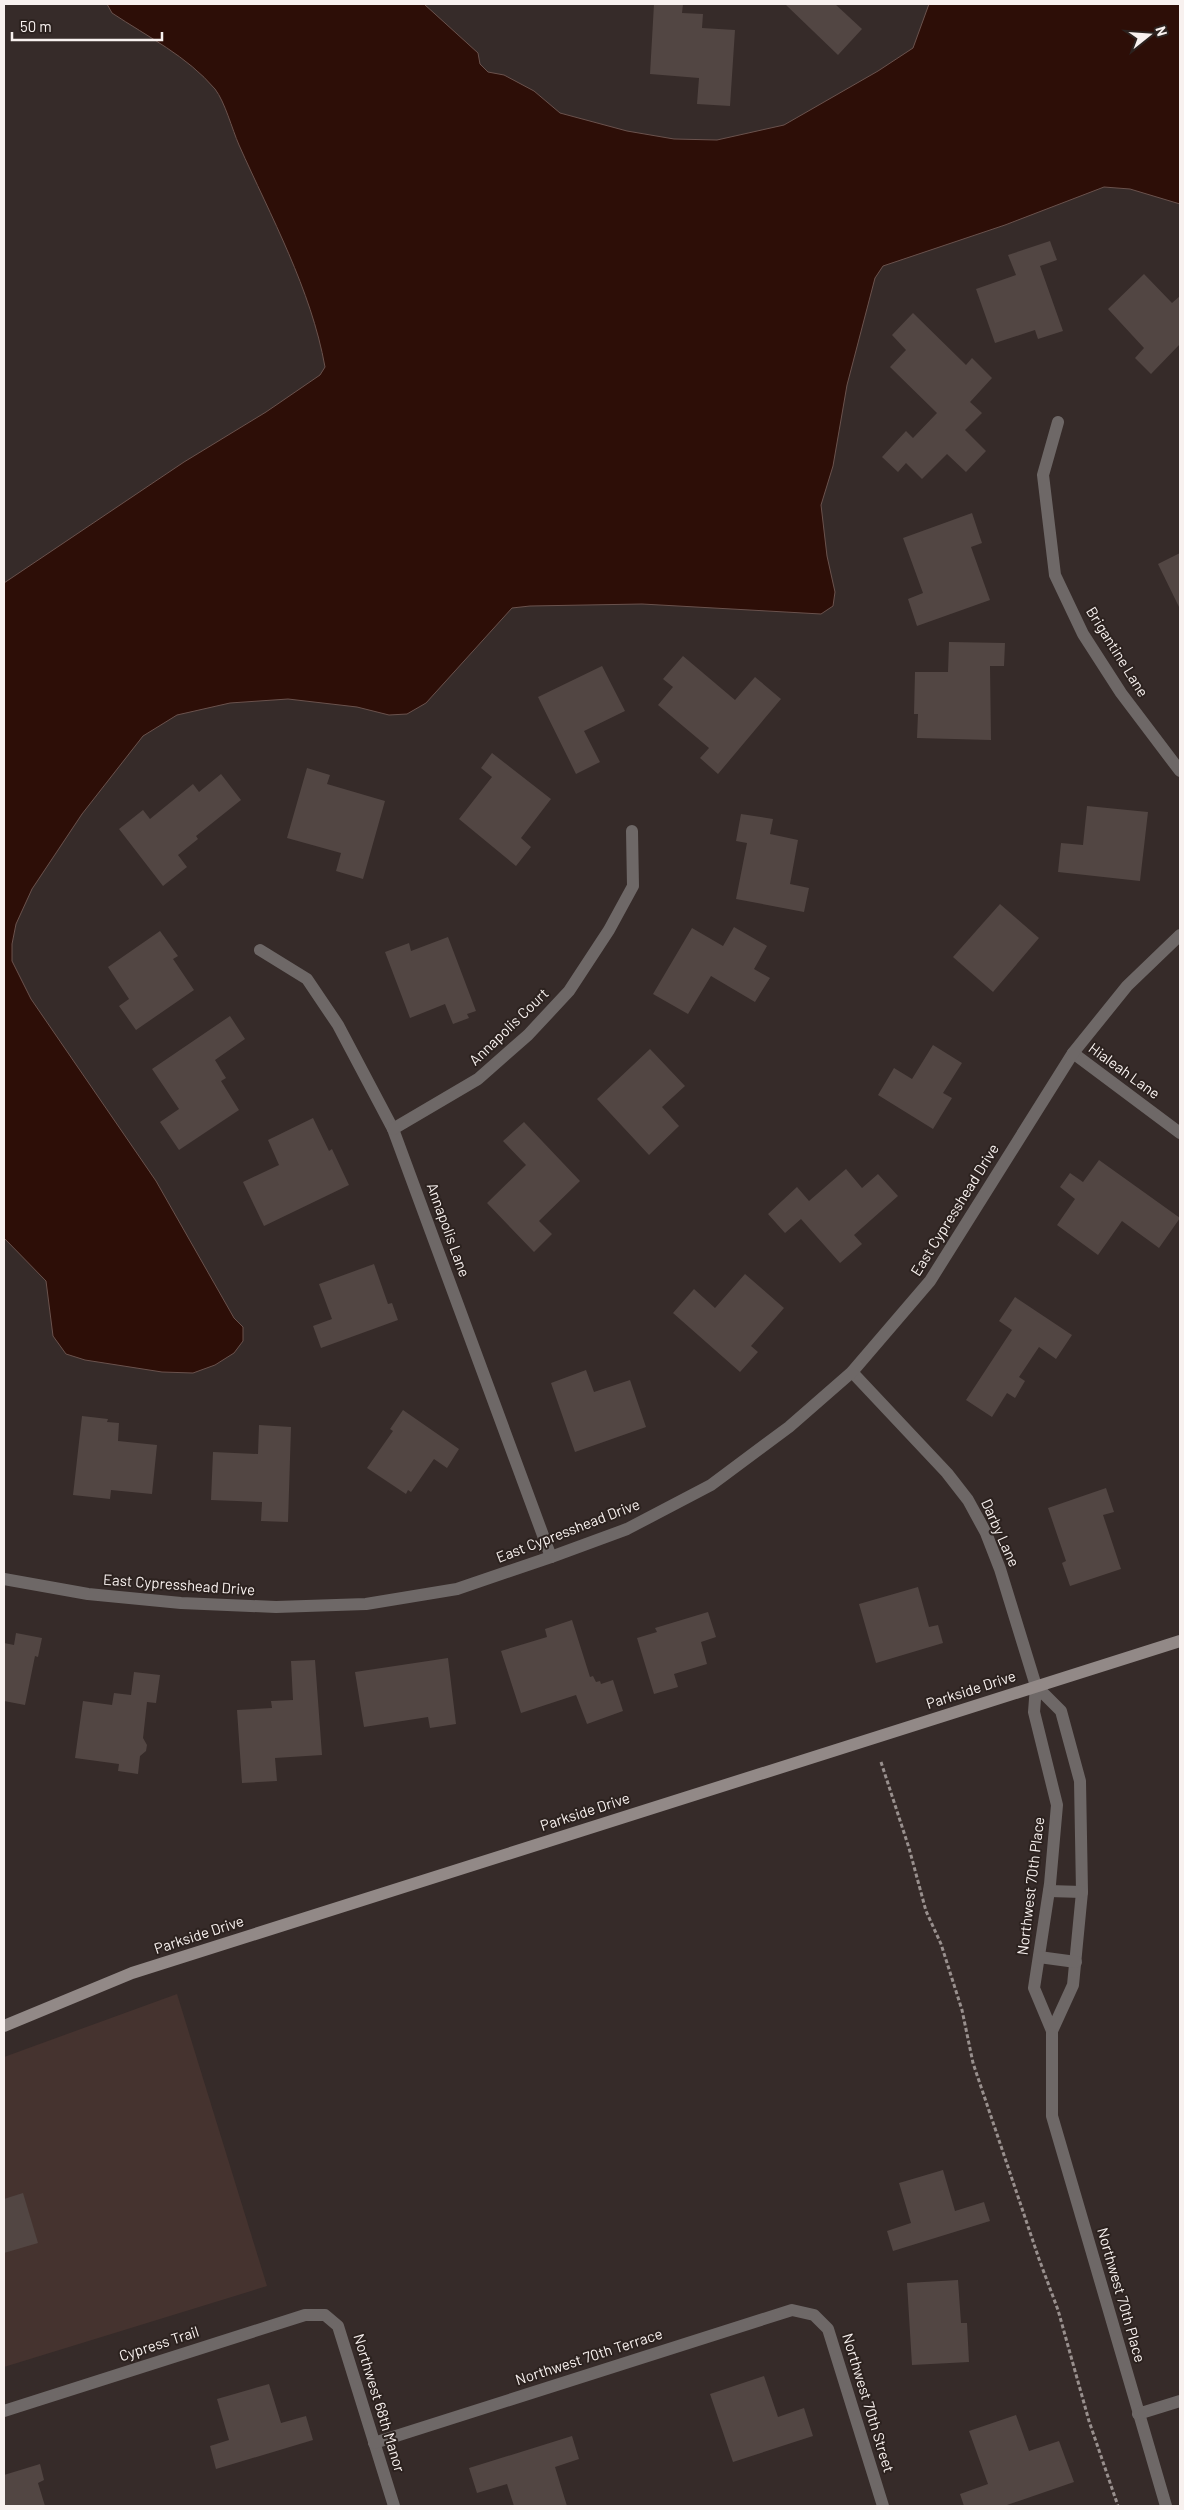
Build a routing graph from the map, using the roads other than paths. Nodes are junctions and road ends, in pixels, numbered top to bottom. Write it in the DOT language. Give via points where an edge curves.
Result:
graph roads {
  1 [pos="1058,422"];
  2 [pos="1180,771"];
  3 [pos="632,831"];
  4 [pos="1180,935"];
  5 [pos="260,950"];
  6 [pos="1073,1053"];
  7 [pos="393,1128"];
  8 [pos="1180,1133"];
  9 [pos="852,1372"];
  10 [pos="551,1557"];
  11 [pos="4,1579"];
  12 [pos="1180,1640"];
  13 [pos="1036,1686"];
  14 [pos="1049,1891"];
  15 [pos="1082,1892"];
  16 [pos="1039,1957"];
  17 [pos="1076,1962"];
  18 [pos="4,2026"];
  19 [pos="1052,2031"];
  20 [pos="325,2315"];
  21 [pos="814,2315"];
  22 [pos="1180,2401"];
  23 [pos="4,2411"];
  24 [pos="1138,2414"];
  25 [pos="374,2443"];
  26 [pos="394,2506"];
  27 [pos="882,2506"];
  28 [pos="1166,2506"];
  1 -- 2 [label="street, Brigantine Lane" via="1043,475 1055,576 1083,634 1121,693"];
  3 -- 7 [label="street, Annapolis Court" via="633,886 569,991 528,1035 478,1079"];
  4 -- 6 [label="street, East Cypresshead Drive" via="1127,986"];
  5 -- 7 [label="street, Annapolis Lane" via="307,979 338,1025"];
  6 -- 8 [label="street, Hialeah Lane"];
  6 -- 9 [label="street, East Cypresshead Drive" via="930,1282"];
  7 -- 10 [label="street, Annapolis Lane"];
  9 -- 10 [label="street, East Cypresshead Drive" via="789,1427 711,1485 627,1529"];
  9 -- 13 [label="street, Darby Lane" via="968,1500 1000,1569"];
  10 -- 11 [label="street, East Cypresshead Drive" via="457,1589 366,1604 276,1607 181,1603 88,1594"];
  12 -- 13 [label="street, Parkside Drive"];
  13 -- 14 [label="street, Northwest 70th Place" via="1034,1712 1057,1805"];
  13 -- 15 [label="street, Northwest 70th Place" via="1061,1711 1080,1781"];
  13 -- 18 [label="street, Parkside Drive" via="132,1973"];
  14 -- 15 [label="street"];
  14 -- 16 [label="street, Northwest 70th Place"];
  15 -- 17 [label="street, Northwest 70th Place"];
  16 -- 17 [label="street"];
  16 -- 19 [label="street, Northwest 70th Place" via="1034,1988"];
  17 -- 19 [label="street, Northwest 70th Place" via="1073,1985"];
  19 -- 24 [label="street, Northwest 70th Place" via="1052,2116"];
  20 -- 23 [label="street, Cypress Trail" via="305,2314"];
  20 -- 25 [label="street, Northwest 68th Manor" via="338,2326"];
  21 -- 25 [label="street, Northwest 70th Terrace" via="792,2310"];
  21 -- 27 [label="street, Northwest 70th Street" via="828,2329"];
  22 -- 24 [label="street"];
  24 -- 28 [label="street, Northwest 70th Place"];
  25 -- 26 [label="street, Northwest 68th Manor"];
}
